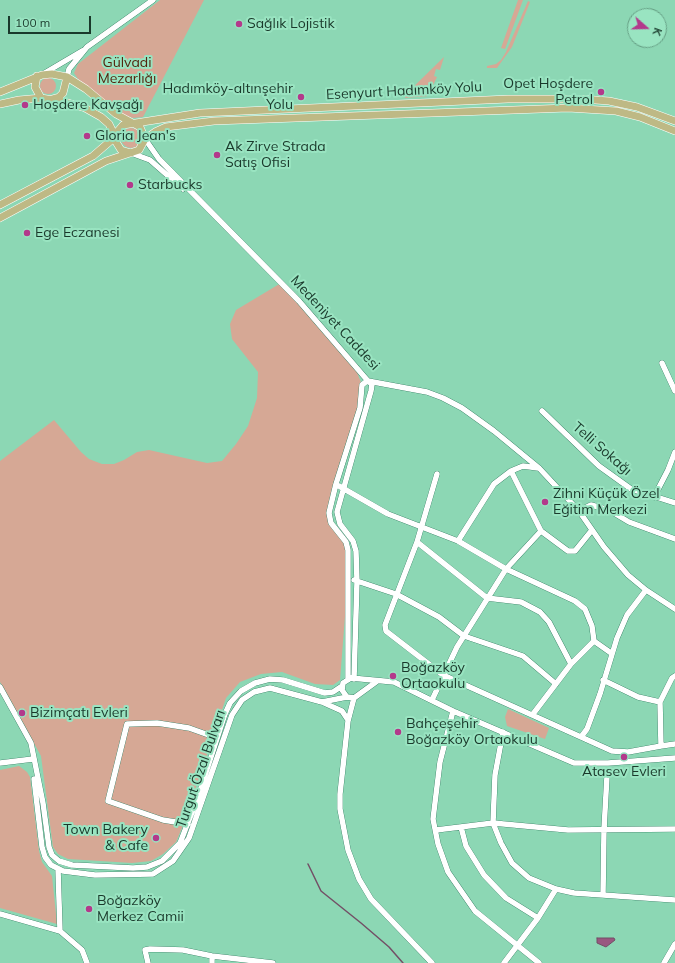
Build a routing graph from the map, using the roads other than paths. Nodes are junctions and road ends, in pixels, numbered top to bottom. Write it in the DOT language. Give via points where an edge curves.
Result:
graph roads {
  1 [pos="153,0"];
  2 [pos="87,47"];
  3 [pos="40,76"];
  4 [pos="67,77"];
  5 [pos="0,92"];
  6 [pos="42,98"];
  7 [pos="52,99"];
  8 [pos="569,99"];
  9 [pos="0,104"];
  10 [pos="568,108"];
  11 [pos="675,121"];
  12 [pos="132,123"];
  13 [pos="675,131"];
  14 [pos="116,137"];
  15 [pos="145,139"];
  16 [pos="131,153"];
  17 [pos="0,205"];
  18 [pos="212,214"];
  19 [pos="0,218"];
  20 [pos="662,364"];
  21 [pos="368,381"];
  22 [pos="675,391"];
  23 [pos="542,411"];
  24 [pos="675,452"];
  25 [pos="539,468"];
  26 [pos="511,471"];
  27 [pos="438,474"];
  28 [pos="336,484"];
  29 [pos="343,488"];
  30 [pos="654,497"];
  31 [pos="675,503"];
  32 [pos="579,511"];
  33 [pos="422,526"];
  34 [pos="592,530"];
  35 [pos="541,531"];
  36 [pos="675,539"];
  37 [pos="458,541"];
  38 [pos="416,542"];
  39 [pos="506,569"];
  40 [pos="348,578"];
  41 [pos="357,581"];
  42 [pos="646,590"];
  43 [pos="396,594"];
  44 [pos="487,598"];
  45 [pos="675,609"];
  46 [pos="464,636"];
  47 [pos="594,641"];
  48 [pos="611,653"];
  49 [pos="571,664"];
  50 [pos="443,675"];
  51 [pos="675,676"];
  52 [pos="348,679"];
  53 [pos="356,679"];
  54 [pos="604,680"];
  55 [pos="376,682"];
  56 [pos="556,684"];
  57 [pos="342,686"];
  58 [pos="0,687"];
  59 [pos="361,692"];
  60 [pos="347,697"];
  61 [pos="354,698"];
  62 [pos="432,700"];
  63 [pos="319,701"];
  64 [pos="660,702"];
  65 [pos="453,711"];
  66 [pos="534,714"];
  67 [pos="348,721"];
  68 [pos="504,732"];
  69 [pos="581,737"];
  70 [pos="217,738"];
  71 [pos="675,744"];
  72 [pos="661,746"];
  73 [pos="33,758"];
  74 [pos="675,758"];
  75 [pos="0,763"];
  76 [pos="607,776"];
  77 [pos="493,823"];
  78 [pos="188,824"];
  79 [pos="461,827"];
  80 [pos="675,828"];
  81 [pos="604,829"];
  82 [pos="436,830"];
  83 [pos="58,869"];
  84 [pos="556,889"];
  85 [pos="603,895"];
  86 [pos="675,900"];
  87 [pos="0,914"];
  88 [pos="538,918"];
  89 [pos="60,932"];
  90 [pos="518,944"];
  91 [pos="675,944"];
  92 [pos="212,956"];
  93 [pos="88,963"];
  94 [pos="148,963"];
  95 [pos="212,963"];
  96 [pos="273,963"];
  97 [pos="432,963"];
  98 [pos="504,963"];
  99 [pos="539,963"];
  100 [pos="664,963"];
  1 -- 2 [label="street"];
  2 -- 3 [label="street"];
  2 -- 4 [label="street" via="70,68"];
  3 -- 4 [label="main road" via="52,74"];
  3 -- 5 [label="main road"];
  3 -- 6 [label="main road" via="35,87"];
  4 -- 7 [label="main road" via="63,93"];
  4 -- 12 [label="main road"];
  6 -- 7 [label="main road"];
  6 -- 9 [label="main road"];
  7 -- 14 [label="main road" via="96,113 109,124"];
  8 -- 10 [label="main road"];
  8 -- 11 [label="main road, Esenyurt Hadımköy Yolu" via="623,103"];
  8 -- 12 [label="main road, Esenyurt Hadımköy Yolu" via="508,99 200,113"];
  10 -- 13 [label="main road, Esenyurt Hadımköy Yolu" via="616,110"];
  10 -- 15 [label="main road, Esenyurt Hadımköy Yolu" via="207,122 166,127"];
  12 -- 14 [label="main road" via="123,125"];
  12 -- 15 [label="main road" via="143,130"];
  14 -- 16 [label="main road" via="118,146"];
  14 -- 17 [label="main road" via="92,156"];
  15 -- 16 [label="main road" via="139,150"];
  15 -- 18 [label="street" via="159,159"];
  16 -- 18 [label="street" via="150,160"];
  16 -- 19 [label="main road" via="106,161"];
  18 -- 21 [label="street, Medeniyet Caddesi" via="299,301"];
  20 -- 22 [label="street"];
  21 -- 25 [label="street, Medeniyet Caddesi" via="427,392 443,398 494,431"];
  21 -- 28 [label="street" via="362,384 360,408"];
  21 -- 29 [label="street" via="372,384 371,391"];
  23 -- 30 [label="street, Telli Sokağı" via="600,466 631,489"];
  24 -- 30 [label="street"];
  25 -- 26 [label="street" via="523,466"];
  25 -- 32 [label="street, Medeniyet Caddesi"];
  26 -- 35 [label="street"];
  26 -- 37 [label="street" via="494,484"];
  27 -- 33 [label="street"];
  28 -- 29 [label="street"];
  28 -- 40 [label="street" via="330,507 330,520 346,542"];
  29 -- 33 [label="street" via="388,514"];
  29 -- 41 [label="street" via="337,512 340,524 350,534 355,546"];
  30 -- 31 [label="street, Telli Sokağı"];
  32 -- 34 [label="street, Medeniyet Caddesi"];
  32 -- 36 [label="street" via="591,505 609,510 635,525"];
  33 -- 37 [label="street"];
  33 -- 38 [label="street"];
  34 -- 35 [label="street" via="575,551 568,551"];
  34 -- 42 [label="street, Medeniyet Caddesi" via="628,574"];
  35 -- 39 [label="street"];
  37 -- 39 [label="street"];
  38 -- 43 [label="street"];
  38 -- 44 [label="street"];
  39 -- 44 [label="street"];
  39 -- 47 [label="street" via="575,601 585,609 592,626"];
  40 -- 41 [label="street"];
  40 -- 52 [label="street"];
  41 -- 43 [label="street"];
  41 -- 53 [label="street"];
  42 -- 45 [label="street, Medeniyet Caddesi"];
  42 -- 48 [label="street" via="627,615"];
  43 -- 46 [label="street" via="439,617"];
  43 -- 50 [label="street" via="385,626 386,631"];
  44 -- 46 [label="street"];
  44 -- 49 [label="street" via="521,602 540,612 549,622"];
  46 -- 50 [label="street"];
  46 -- 56 [label="street" via="523,656"];
  47 -- 48 [label="street"];
  47 -- 49 [label="street"];
  48 -- 54 [label="street"];
  49 -- 56 [label="street"];
  50 -- 62 [label="street"];
  50 -- 66 [label="street"];
  51 -- 64 [label="street"];
  52 -- 53 [label="street"];
  52 -- 57 [label="street"];
  53 -- 55 [label="street"];
  53 -- 59 [label="street" via="361,685"];
  54 -- 64 [label="street" via="638,697"];
  54 -- 69 [label="street" via="587,729"];
  55 -- 59 [label="street"];
  55 -- 62 [label="street" via="394,682"];
  56 -- 66 [label="street"];
  57 -- 60 [label="street"];
  57 -- 70 [label="street, Turgut Özal Bulvarı" via="334,692 325,693 276,679 255,682 241,691 230,703"];
  58 -- 73 [label="street, Turgut Özal Bulvarı" via="31,744"];
  59 -- 61 [label="street"];
  60 -- 61 [label="street"];
  60 -- 63 [label="street, Turgut Özal Bulvarı"];
  60 -- 67 [label="street"];
  61 -- 67 [label="street"];
  62 -- 65 [label="street"];
  63 -- 67 [label="street" via="342,711"];
  63 -- 83 [label="street, Turgut Özal Bulvarı" via="270,688 254,692 242,700 232,715 193,831 179,854 165,867 150,874 122,876 84,874"];
  64 -- 72 [label="street"];
  65 -- 68 [label="street"];
  65 -- 82 [label="street" via="440,762 434,819"];
  66 -- 69 [label="street"];
  67 -- 97 [label="street" via="340,801 348,850 359,879 371,899"];
  68 -- 74 [label="street" via="574,763"];
  68 -- 77 [label="street" via="495,775"];
  69 -- 72 [label="street" via="612,751 628,752"];
  70 -- 78 [label="street, Turgut Özal Bulvarı"];
  70 -- 78 [label="street" via="189,728 157,723 127,724 108,801 163,820"];
  71 -- 72 [label="street"];
  73 -- 75 [label="street"];
  73 -- 78 [label="street, Turgut Özal Bulvarı" via="49,847 52,855 59,861 94,867 151,866 176,849"];
  73 -- 83 [label="street, Turgut Özal Bulvarı" via="43,850 47,861"];
  76 -- 81 [label="street"];
  77 -- 79 [label="street"];
  77 -- 81 [label="street" via="568,830"];
  77 -- 84 [label="street" via="512,863 529,878"];
  79 -- 82 [label="street"];
  79 -- 88 [label="street" via="466,846 484,874 506,898"];
  80 -- 81 [label="street"];
  81 -- 85 [label="street"];
  82 -- 90 [label="street" via="448,872 476,911"];
  83 -- 89 [label="street"];
  84 -- 85 [label="street"];
  84 -- 88 [label="street"];
  85 -- 86 [label="street"];
  87 -- 89 [label="street"];
  88 -- 90 [label="street"];
  89 -- 93 [label="street" via="82,950"];
  90 -- 98 [label="street"];
  90 -- 99 [label="street"];
  91 -- 100 [label="street"];
  92 -- 94 [label="street" via="183,950 150,949 145,950"];
  92 -- 95 [label="street"];
  92 -- 96 [label="street"];
}
